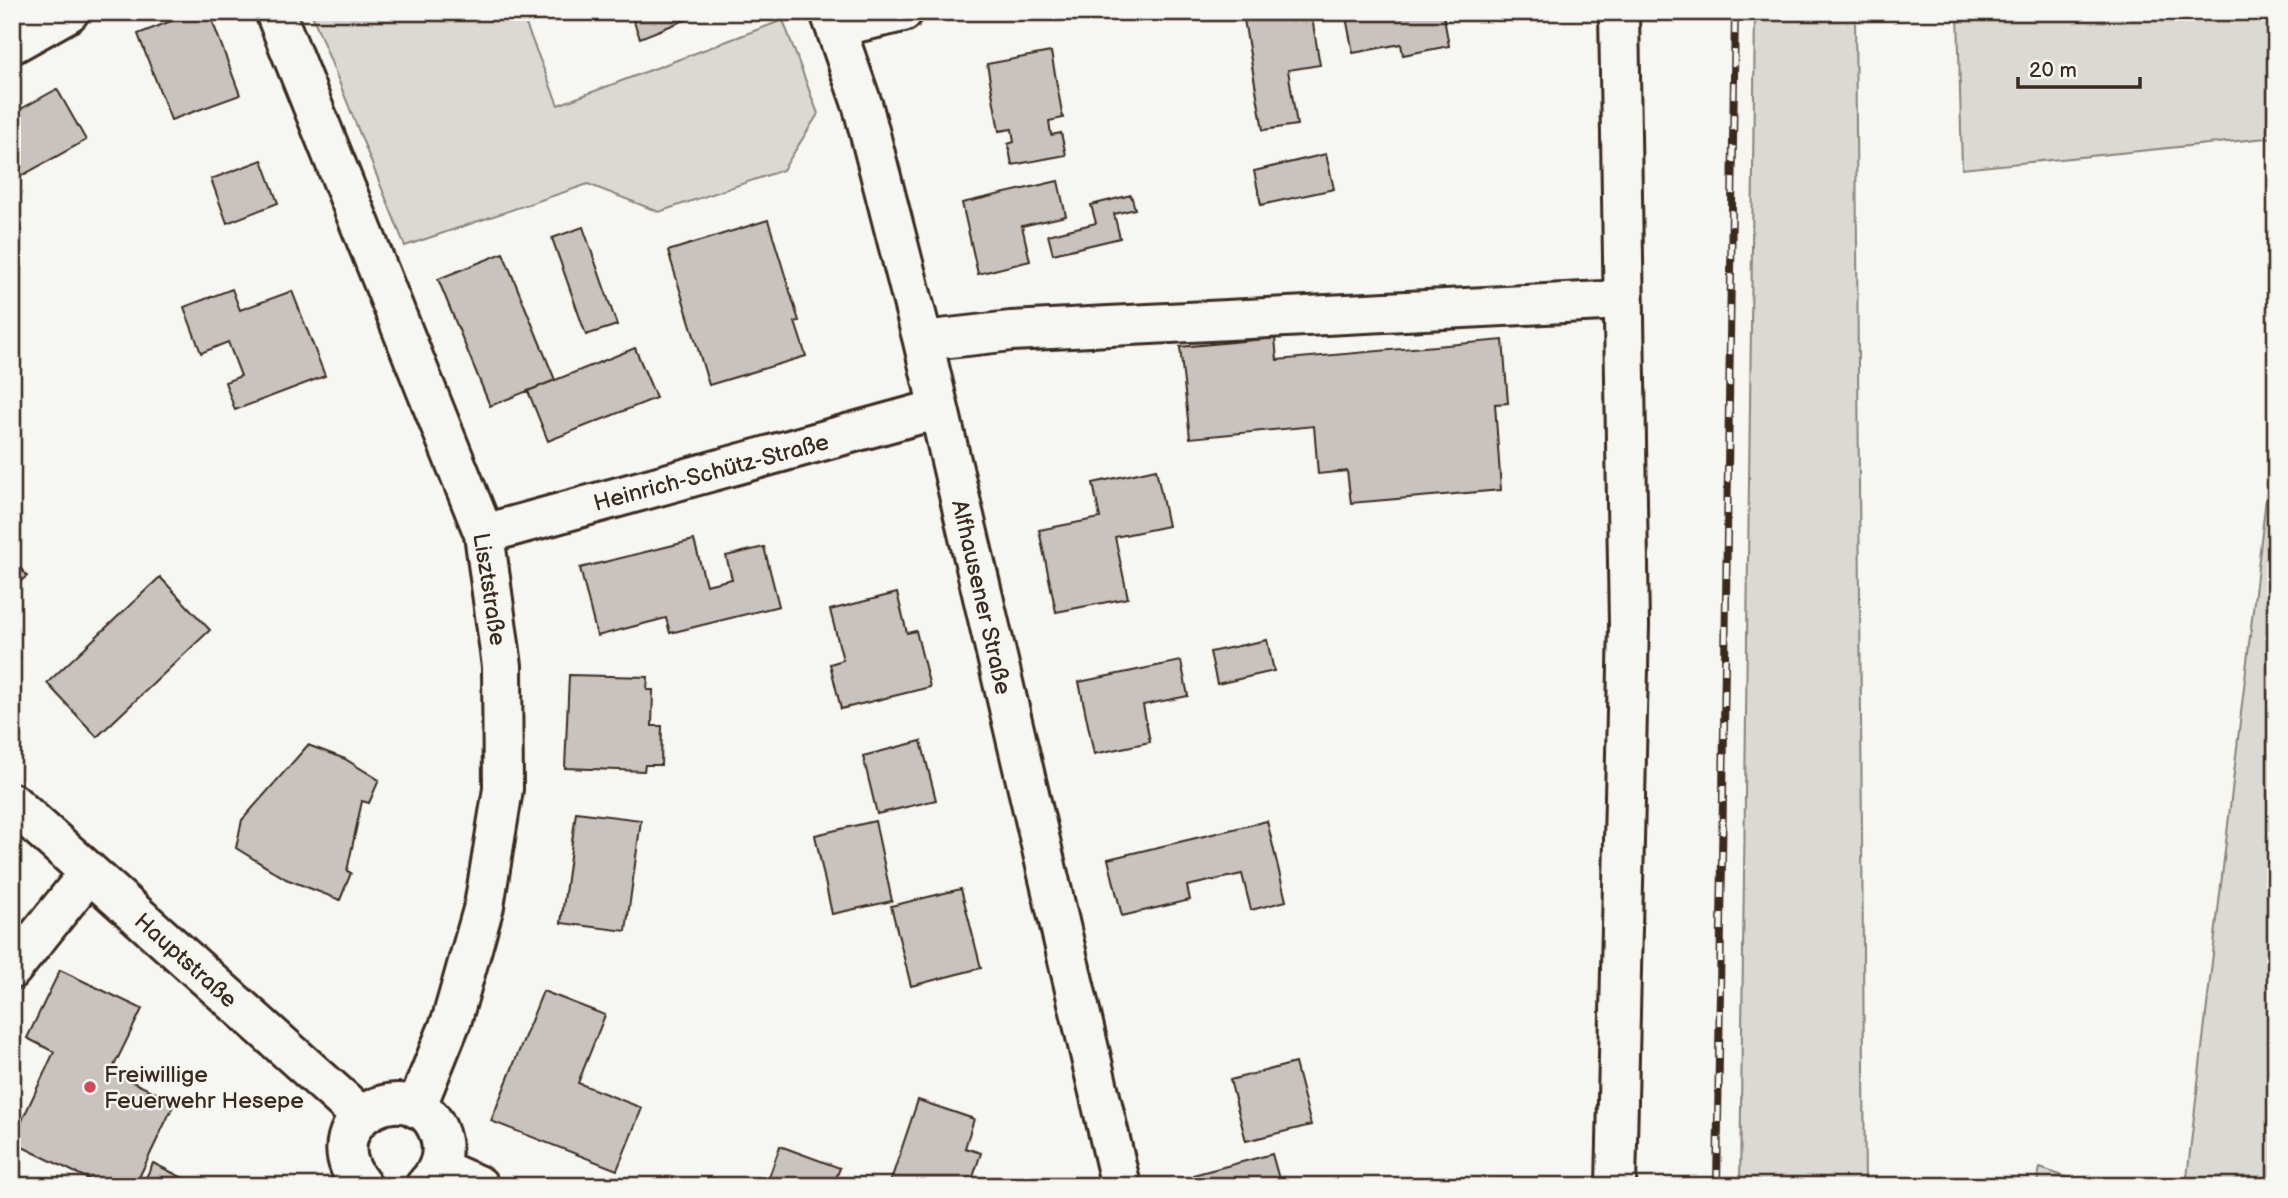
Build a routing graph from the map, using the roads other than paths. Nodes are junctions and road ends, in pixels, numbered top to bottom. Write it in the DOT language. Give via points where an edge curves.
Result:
graph roads {
  1 [pos="69,12"];
  2 [pos="275,12"];
  3 [pos="903,12"];
  4 [pos="1619,12"];
  5 [pos="834,20"];
  6 [pos="12,44"];
  7 [pos="1623,300"];
  8 [pos="923,341"];
  9 [pos="938,409"];
  10 [pos="484,534"];
  11 [pos="12,803"];
  12 [pos="89,873"];
  13 [pos="12,969"];
  14 [pos="416,1108"];
  15 [pos="361,1116"];
  16 [pos="432,1177"];
  17 [pos="362,1186"];
  18 [pos="480,1186"];
  19 [pos="1121,1186"];
  20 [pos="1616,1186"];
  1 -- 6 [label="street"];
  2 -- 10 [label="street, Lisztstraße"];
  3 -- 5 [label="street"];
  4 -- 7 [label="street"];
  5 -- 8 [label="street, Alfhausener Straße" via="863,107"];
  7 -- 8 [label="street" via="1011,331"];
  7 -- 20 [label="street" via="1629,625"];
  8 -- 9 [label="street, Alfhausener Straße"];
  9 -- 10 [label="street, Heinrich-Schütz-Straße"];
  9 -- 19 [label="street, Alfhausener Straße"];
  10 -- 14 [label="street, Lisztstraße" via="502,666 503,789 484,906 452,1019"];
  11 -- 12 [label="street, Hauptstraße"];
  12 -- 13 [label="street"];
  12 -- 15 [label="street, Hauptstraße"];
  14 -- 15 [label="street" via="391,1102"];
  14 -- 16 [label="street" via="439,1134 442,1149"];
  15 -- 17 [label="street" via="347,1141 346,1157"];
  16 -- 18 [label="street"];
}
